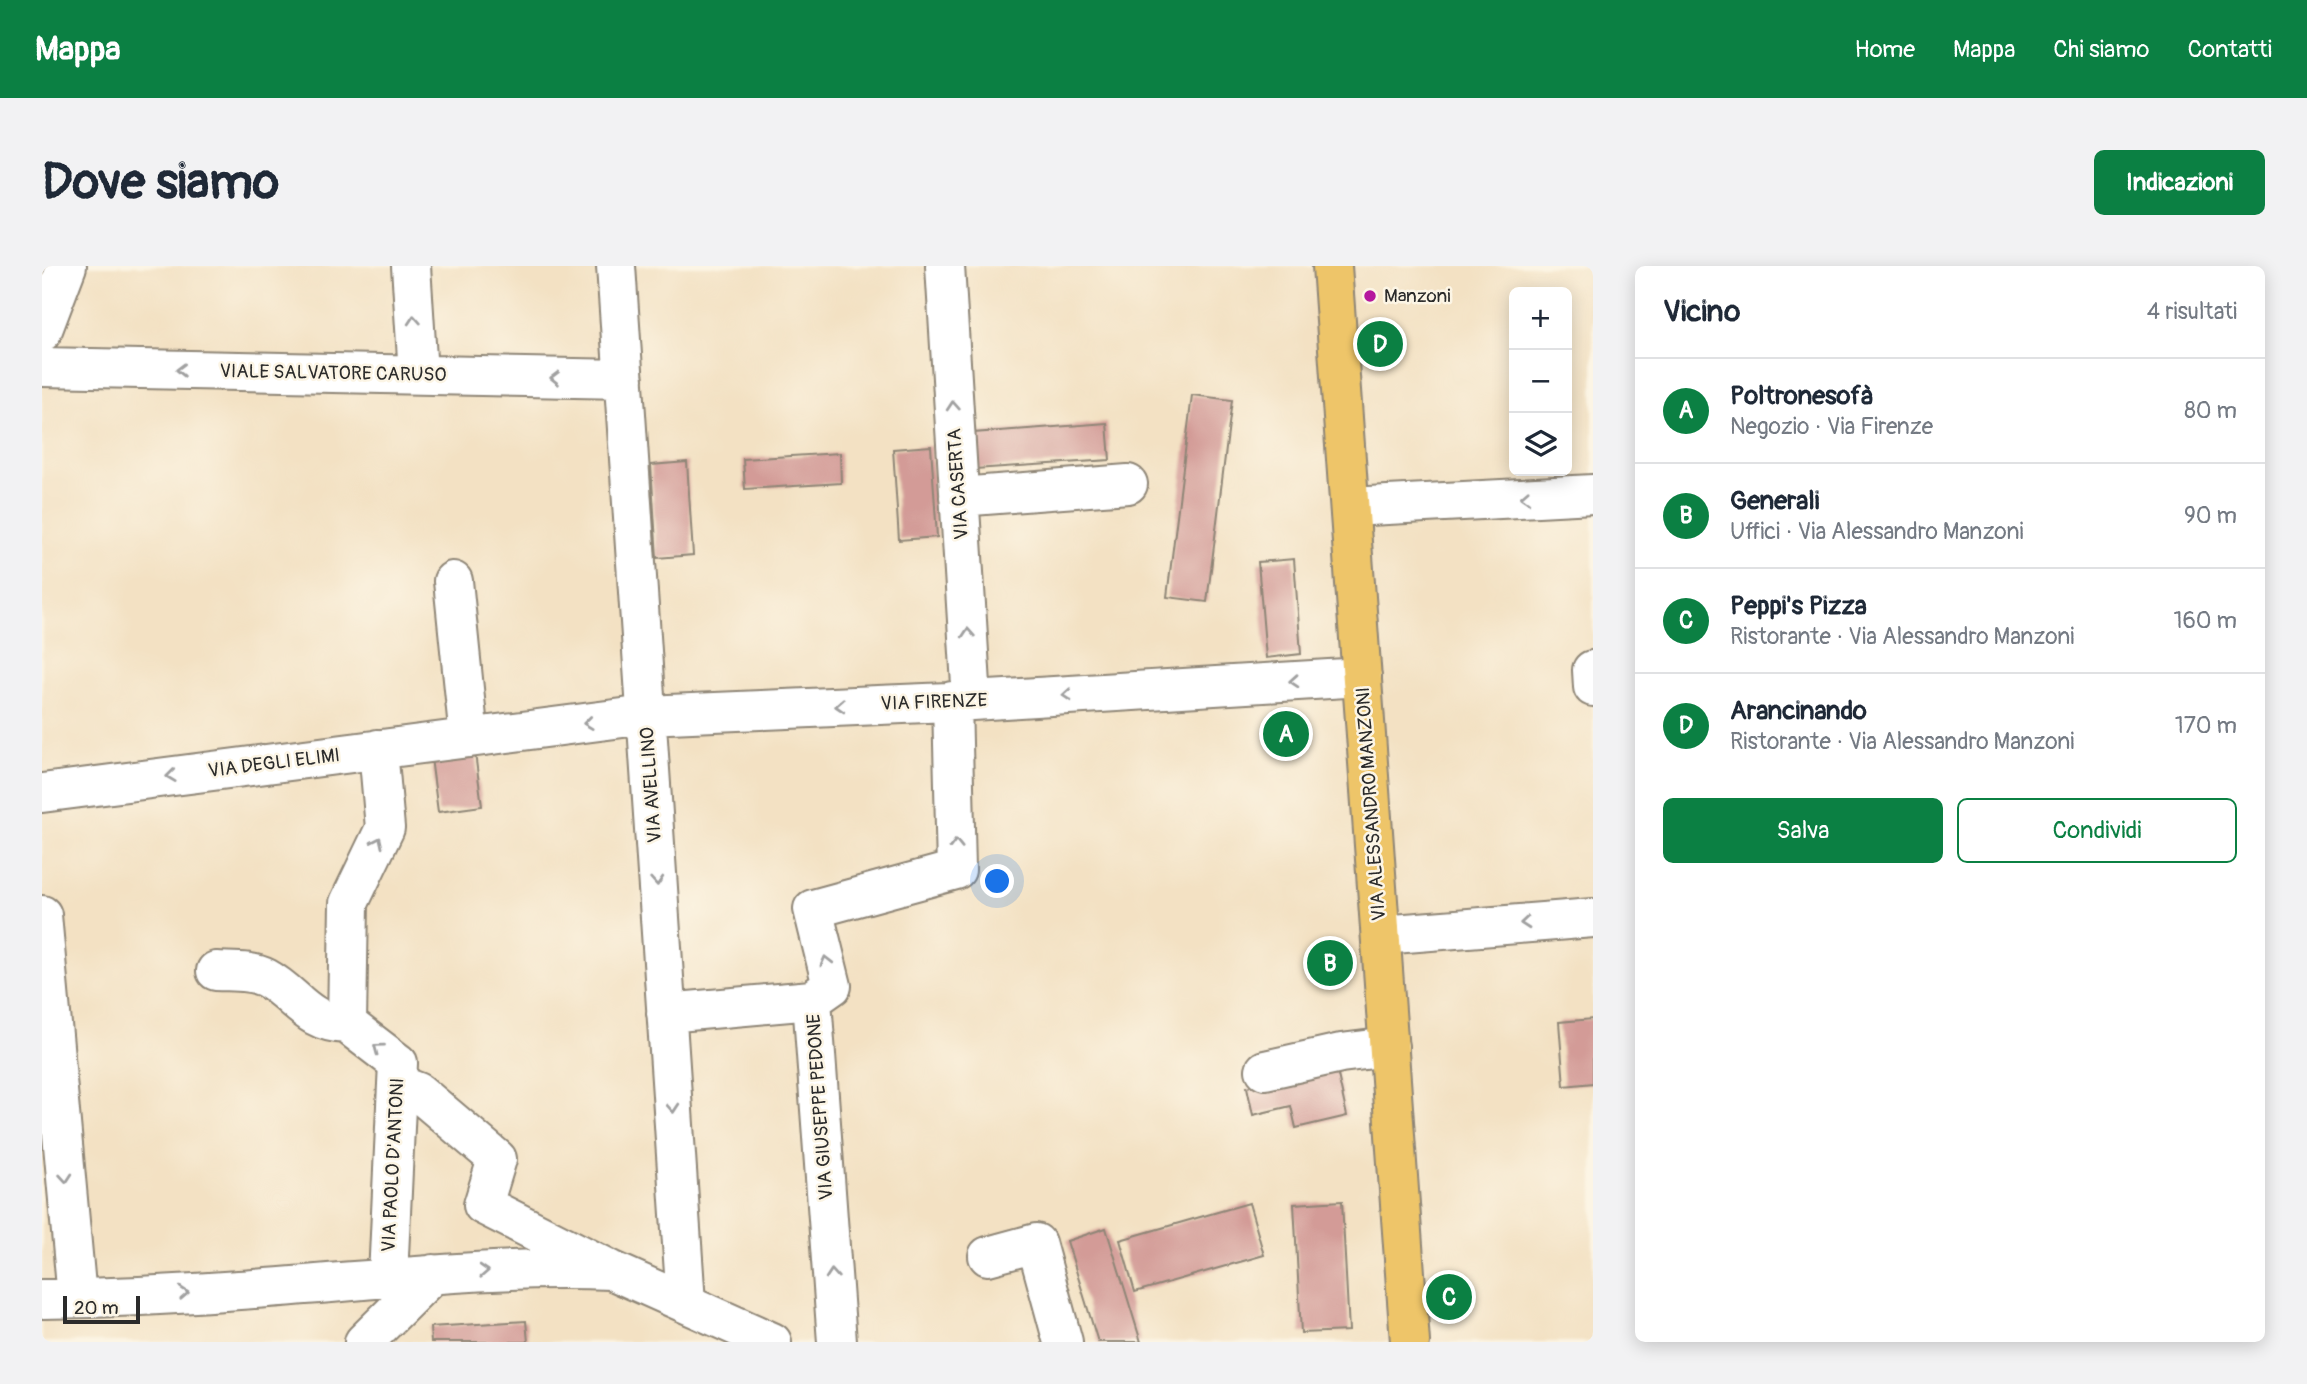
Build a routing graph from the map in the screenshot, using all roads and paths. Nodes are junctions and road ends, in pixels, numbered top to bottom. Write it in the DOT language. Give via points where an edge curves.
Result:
graph roads {
  1 [pos="67,266"];
  2 [pos="411,266"];
  3 [pos="616,266"];
  4 [pos="945,266"];
  5 [pos="1332,266"];
  6 [pos="42,332"];
  7 [pos="42,367"];
  8 [pos="418,374"];
  9 [pos="624,379"];
  10 [pos="1128,484"];
  11 [pos="1593,494"];
  12 [pos="959,497"];
  13 [pos="1350,507"];
  14 [pos="453,581"];
  15 [pos="1362,677"];
  16 [pos="962,701"];
  17 [pos="646,715"];
  18 [pos="487,735"];
  19 [pos="378,750"];
  20 [pos="42,793"];
  21 [pos="42,915"];
  22 [pos="1593,918"];
  23 [pos="1381,935"];
  24 [pos="216,971"];
  25 [pos="812,1000"];
  26 [pos="666,1013"];
  27 [pos="347,1024"];
  28 [pos="48,1037"];
  29 [pos="1389,1047"];
  30 [pos="1265,1070"];
  31 [pos="397,1084"];
  32 [pos="988,1256"];
  33 [pos="611,1270"];
  34 [pos="433,1273"];
  35 [pos="388,1278"];
  36 [pos="60,1299"];
  37 [pos="686,1303"];
  38 [pos="363,1342"];
  39 [pos="772,1342"];
  40 [pos="837,1342"];
  41 [pos="1063,1342"];
  42 [pos="1410,1342"];
  1 -- 6 [label="street"];
  8 -- 2 [label="street, one-way"];
  3 -- 9 [label="street, VIA AVELLINO"];
  12 -- 4 [label="street, VIA CASERTA, one-way"];
  5 -- 13 [label="main road, VIA ALESSANDRO MANZONI"];
  8 -- 7 [label="street, VIALE SALVATORE CARUSO, one-way"];
  9 -- 8 [label="street, VIALE SALVATORE CARUSO, one-way"];
  9 -- 17 [label="street, VIA AVELLINO"];
  10 -- 12 [label="street"];
  11 -- 13 [label="street, one-way"];
  16 -- 12 [label="street, VIA CASERTA, one-way"];
  13 -- 15 [label="main road, VIA ALESSANDRO MANZONI"];
  14 -- 18 [label="street" via="465,698"];
  15 -- 16 [label="street, VIA FIRENZE, one-way"];
  15 -- 23 [label="main road, VIA ALESSANDRO MANZONI"];
  16 -- 17 [label="street, VIA FIRENZE, one-way"];
  25 -- 16 [label="street, VIA GIUSEPPE PEDONE, one-way" via="832,986 813,909 956,870"];
  17 -- 18 [label="street, VIA FIRENZE, one-way"];
  17 -- 26 [label="street, VIA AVELLINO, one-way"];
  18 -- 19 [label="street, VIA DEGLI ELIMI"];
  19 -- 20 [label="street, VIA DEGLI ELIMI, one-way"];
  27 -- 19 [label="street, one-way" via="349,904 385,828"];
  21 -- 28 [label="street"];
  22 -- 23 [label="street, one-way"];
  23 -- 29 [label="main road, VIA ALESSANDRO MANZONI"];
  24 -- 27 [label="street" via="267,978 316,1017 330,1024"];
  25 -- 26 [label="street"];
  40 -- 25 [label="street, VIA GIUSEPPE PEDONE, one-way"];
  26 -- 37 [label="street, VIA AVELLINO, one-way"];
  31 -- 27 [label="street, VIA PAOLO D'ANTONI, one-way" via="398,1063"];
  28 -- 36 [label="street, one-way"];
  29 -- 30 [label="street"];
  29 -- 42 [label="main road, VIA ALESSANDRO MANZONI"];
  31 -- 33 [label="street" via="418,1092 497,1159 483,1205"];
  31 -- 35 [label="street, VIA PAOLO D'ANTONI"];
  32 -- 41 [label="street" via="1036,1243"];
  34 -- 33 [label="street, one-way"];
  33 -- 37 [label="street"];
  34 -- 35 [label="street"];
  34 -- 38 [label="street"];
  36 -- 35 [label="street, one-way"];
  37 -- 39 [label="street"];
}
